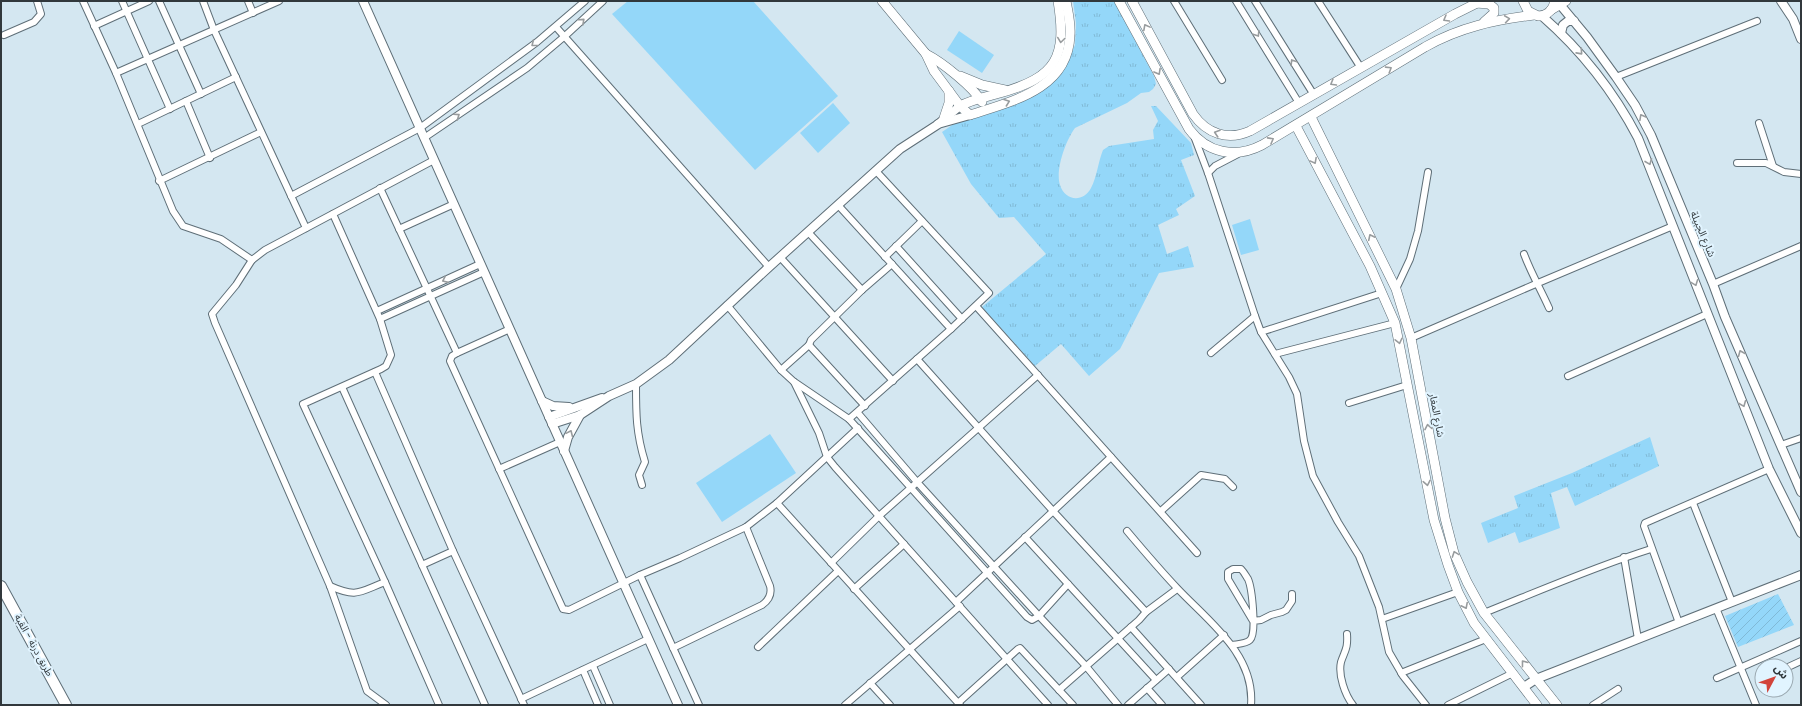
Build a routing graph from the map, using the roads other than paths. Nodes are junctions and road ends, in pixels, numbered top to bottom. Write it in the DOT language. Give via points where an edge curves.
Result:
graph roads {
  1 [pos="37,1"];
  2 [pos="83,1"];
  3 [pos="122,1"];
  4 [pos="149,1"];
  5 [pos="159,1"];
  6 [pos="203,1"];
  7 [pos="248,1"];
  8 [pos="279,1"];
  9 [pos="363,1"];
  10 [pos="585,1"];
  11 [pos="603,1"];
  12 [pos="882,1"];
  13 [pos="1058,1"];
  14 [pos="1066,1"];
  15 [pos="1119,1"];
  16 [pos="1132,1"];
  17 [pos="1236,1"];
  18 [pos="1256,1"];
  19 [pos="1318,1"];
  20 [pos="1524,1"];
  21 [pos="1782,1"];
  22 [pos="1177,2"];
  23 [pos="1478,2"];
  24 [pos="1559,2"];
  25 [pos="126,11"];
  26 [pos="253,13"];
  27 [pos="1538,15"];
  28 [pos="1574,21"];
  29 [pos="1757,21"];
  30 [pos="1483,23"];
  31 [pos="94,26"];
  32 [pos="556,27"];
  33 [pos="214,30"];
  34 [pos="1562,33"];
  35 [pos="4,35"];
  36 [pos="565,36"];
  37 [pos="1801,39"];
  38 [pos="179,46"];
  39 [pos="926,54"];
  40 [pos="148,60"];
  41 [pos="1361,68"];
  42 [pos="116,73"];
  43 [pos="954,74"];
  44 [pos="236,77"];
  45 [pos="1616,77"];
  46 [pos="1222,80"];
  47 [pos="1008,90"];
  48 [pos="948,91"];
  49 [pos="201,94"];
  50 [pos="1314,95"];
  51 [pos="979,98"];
  52 [pos="186,102"];
  53 [pos="1299,103"];
  54 [pos="960,106"];
  55 [pos="170,109"];
  56 [pos="984,110"];
  57 [pos="970,115"];
  58 [pos="1311,117"];
  59 [pos="944,118"];
  60 [pos="1759,123"];
  61 [pos="138,124"];
  62 [pos="937,125"];
  63 [pos="1296,126"];
  64 [pos="420,128"];
  65 [pos="261,132"];
  66 [pos="1193,134"];
  67 [pos="424,138"];
  68 [pos="1243,152"];
  69 [pos="210,158"];
  70 [pos="434,160"];
  71 [pos="1737,163"];
  72 [pos="1773,166"];
  73 [pos="876,171"];
  74 [pos="1428,172"];
  75 [pos="1208,173"];
  76 [pos="1801,174"];
  77 [pos="159,181"];
  78 [pos="380,188"];
  79 [pos="291,196"];
  80 [pos="454,204"];
  81 [pos="838,205"];
  82 [pos="333,214"];
  83 [pos="922,221"];
  84 [pos="1674,226"];
  85 [pos="306,228"];
  86 [pos="399,229"];
  87 [pos="808,232"];
  88 [pos="896,246"];
  89 [pos="1801,246"];
  90 [pos="1524,254"];
  91 [pos="780,257"];
  92 [pos="885,257"];
  93 [pos="1382,259"];
  94 [pos="252,260"];
  95 [pos="892,264"];
  96 [pos="1370,266"];
  97 [pos="769,267"];
  98 [pos="482,268"];
  99 [pos="1538,283"];
  100 [pos="1713,284"];
  101 [pos="427,288"];
  102 [pos="1396,289"];
  103 [pos="862,290"];
  104 [pos="1382,293"];
  105 [pos="430,296"];
  106 [pos="727,305"];
  107 [pos="976,306"];
  108 [pos="1549,308"];
  109 [pos="377,311"];
  110 [pos="1707,314"];
  111 [pos="1255,316"];
  112 [pos="835,318"];
  113 [pos="380,319"];
  114 [pos="962,319"];
  115 [pos="1395,324"];
  116 [pos="510,329"];
  117 [pos="952,329"];
  118 [pos="1261,332"];
  119 [pos="1411,338"];
  120 [pos="809,345"];
  121 [pos="457,353"];
  122 [pos="1211,353"];
  123 [pos="1275,354"];
  124 [pos="917,359"];
  125 [pos="781,370"];
  126 [pos="375,372"];
  127 [pos="1038,375"];
  128 [pos="1568,376"];
  129 [pos="893,380"];
  130 [pos="793,381"];
  131 [pos="636,384"];
  132 [pos="1408,384"];
  133 [pos="342,387"];
  134 [pos="609,396"];
  135 [pos="542,402"];
  136 [pos="1348,403"];
  137 [pos="578,406"];
  138 [pos="865,406"];
  139 [pos="858,413"];
  140 [pos="580,415"];
  141 [pos="849,419"];
  142 [pos="550,420"];
  143 [pos="858,428"];
  144 [pos="978,428"];
  145 [pos="1801,438"];
  146 [pos="560,442"];
  147 [pos="1781,445"];
  148 [pos="564,451"];
  149 [pos="827,457"];
  150 [pos="1111,457"];
  151 [pos="500,469"];
  152 [pos="1770,469"];
  153 [pos="917,482"];
  154 [pos="642,485"];
  155 [pos="1233,487"];
  156 [pos="911,488"];
  157 [pos="1801,492"];
  158 [pos="777,503"];
  159 [pos="1693,503"];
  160 [pos="1053,511"];
  161 [pos="1161,511"];
  162 [pos="879,516"];
  163 [pos="1445,518"];
  164 [pos="1434,520"];
  165 [pos="746,527"];
  166 [pos="1127,531"];
  167 [pos="1801,533"];
  168 [pos="1025,537"];
  169 [pos="904,544"];
  170 [pos="1651,549"];
  171 [pos="453,551"];
  172 [pos="1197,553"];
  173 [pos="1624,557"];
  174 [pos="831,563"];
  175 [pos="422,565"];
  176 [pos="994,565"];
  177 [pos="838,571"];
  178 [pos="987,572"];
  179 [pos="640,575"];
  180 [pos="1801,575"];
  181 [pos="385,582"];
  182 [pos="623,583"];
  183 [pos="1068,584"];
  184 [pos="1,586"];
  185 [pos="330,586"];
  186 [pos="1177,588"];
  187 [pos="854,589"];
  188 [pos="1458,592"];
  189 [pos="1292,594"];
  190 [pos="1732,602"];
  191 [pos="958,604"];
  192 [pos="1716,608"];
  193 [pos="1146,612"];
  194 [pos="1484,614"];
  195 [pos="1039,616"];
  196 [pos="1382,619"];
  197 [pos="1253,621"];
  198 [pos="1679,623"];
  199 [pos="1131,627"];
  200 [pos="1347,634"];
  201 [pos="1224,635"];
  202 [pos="1118,638"];
  203 [pos="648,639"];
  204 [pos="1486,639"];
  205 [pos="1638,639"];
  206 [pos="1801,641"];
  207 [pos="1232,645"];
  208 [pos="758,647"];
  209 [pos="674,648"];
  210 [pos="910,650"];
  211 [pos="1007,659"];
  212 [pos="593,666"];
  213 [pos="1085,666"];
  214 [pos="1741,667"];
  215 [pos="1169,668"];
  216 [pos="582,670"];
  217 [pos="1401,673"];
  218 [pos="1513,673"];
  219 [pos="1177,677"];
  220 [pos="1717,678"];
  221 [pos="1536,679"];
  222 [pos="1156,680"];
  223 [pos="870,683"];
  224 [pos="1524,687"];
  225 [pos="1147,688"];
  226 [pos="1618,689"];
  227 [pos="1059,690"];
  228 [pos="522,702"];
  229 [pos="847,704"];
  230 [pos="959,704"];
  231 [pos="66,705"];
  232 [pos="386,705"];
  233 [pos="440,705"];
  234 [pos="484,705"];
  235 [pos="598,705"];
  236 [pos="610,705"];
  237 [pos="678,705"];
  238 [pos="698,705"];
  239 [pos="890,705"];
  240 [pos="1048,705"];
  241 [pos="1073,705"];
  242 [pos="1118,705"];
  243 [pos="1128,705"];
  244 [pos="1162,705"];
  245 [pos="1201,705"];
  246 [pos="1251,705"];
  247 [pos="1353,705"];
  248 [pos="1426,705"];
  249 [pos="1448,705"];
  250 [pos="1537,705"];
  251 [pos="1557,705"];
  252 [pos="1593,705"];
  253 [pos="1756,705"];
  1 -- 35 [label="street" via="40,14 34,22"];
  2 -- 31 [label="street"];
  3 -- 25 [label="street"];
  4 -- 25 [label="street"];
  5 -- 38 [label="street"];
  6 -- 33 [label="street"];
  7 -- 26 [label="street"];
  8 -- 26 [label="street"];
  9 -- 64 [label="street"];
  10 -- 32 [label="street"];
  36 -- 11 [label="street, one-way"];
  12 -- 39 [label="main road"];
  13 -- 47 [label="main road, one-way" via="1062,33 1060,48 1053,62 1044,74 1032,82"];
  56 -- 14 [label="main road, one-way" via="1036,91 1055,74 1064,61 1070,40"];
  15 -- 66 [label="main road, one-way"];
  53 -- 16 [label="main road, one-way" via="1240,135 1222,135 1206,128 1193,114"];
  17 -- 53 [label="street, one-way"];
  50 -- 18 [label="street, one-way"];
  19 -- 41 [label="street"];
  20 -- 27 [label="main road" via="1525,8"];
  21 -- 37 [label="street"];
  22 -- 46 [label="street"];
  23 -- 30 [label="main road" via="1494,8 1494,13"];
  23 -- 41 [label="main road, one-way"];
  24 -- 27 [label="main road" via="1552,10"];
  24 -- 28 [label="street, شارع الجبيلة"];
  25 -- 31 [label="street"];
  25 -- 40 [label="street"];
  26 -- 33 [label="street"];
  30 -- 27 [label="main road, one-way"];
  27 -- 34 [label="street"];
  28 -- 34 [label="street" via="1568,21 1563,25"];
  28 -- 45 [label="street, شارع الجبيلة"];
  29 -- 45 [label="street"];
  58 -- 30 [label="main road, one-way" via="1436,41"];
  31 -- 42 [label="street"];
  32 -- 36 [label="street"];
  32 -- 64 [label="street, one-way"];
  33 -- 38 [label="street"];
  33 -- 44 [label="street"];
  34 -- 84 [label="street, one-way" via="1590,64 1624,112 1646,154"];
  67 -- 36 [label="street, one-way" via="527,68"];
  36 -- 97 [label="street"];
  38 -- 40 [label="street"];
  38 -- 49 [label="street"];
  39 -- 43 [label="main road" via="941,62"];
  39 -- 48 [label="main road"];
  40 -- 42 [label="street"];
  40 -- 55 [label="street"];
  41 -- 50 [label="main road, one-way"];
  42 -- 61 [label="street"];
  43 -- 47 [label="main road" via="982,85"];
  43 -- 51 [label="main road"];
  44 -- 49 [label="street"];
  44 -- 65 [label="street"];
  100 -- 45 [label="street, شارع الجبيلة, one-way" via="1651,135"];
  47 -- 51 [label="main road"];
  48 -- 54 [label="main road"];
  48 -- 59 [label="main road" via="949,103"];
  49 -- 52 [label="street"];
  50 -- 53 [label="main road"];
  51 -- 54 [label="main road"];
  51 -- 56 [label="main road"];
  52 -- 55 [label="street"];
  52 -- 69 [label="street"];
  54 -- 57 [label="main road"];
  54 -- 59 [label="street"];
  55 -- 61 [label="street"];
  56 -- 57 [label="main road"];
  57 -- 62 [label="street"];
  58 -- 63 [label="main road"];
  93 -- 58 [label="main road, شارع المغار, one-way"];
  59 -- 62 [label="street"];
  60 -- 72 [label="street"];
  61 -- 77 [label="street"];
  62 -- 73 [label="street" via="900,150"];
  68 -- 63 [label="main road, one-way" via="1256,148"];
  63 -- 96 [label="main road, one-way"];
  64 -- 67 [label="street"];
  64 -- 79 [label="street"];
  65 -- 69 [label="street"];
  65 -- 79 [label="street"];
  66 -- 68 [label="main road" via="1203,144 1216,150 1229,153"];
  66 -- 75 [label="street"];
  67 -- 70 [label="street"];
  68 -- 75 [label="street" via="1214,166"];
  69 -- 77 [label="street"];
  70 -- 78 [label="street"];
  70 -- 80 [label="street"];
  71 -- 72 [label="street" via="1762,163"];
  72 -- 76 [label="street" via="1790,174"];
  73 -- 81 [label="street"];
  73 -- 83 [label="street"];
  74 -- 102 [label="street" via="1418,231 1410,259"];
  75 -- 111 [label="street"];
  77 -- 94 [label="street" via="183,226 221,239"];
  78 -- 82 [label="street"];
  78 -- 86 [label="street"];
  79 -- 85 [label="street"];
  80 -- 86 [label="street"];
  80 -- 98 [label="street"];
  81 -- 87 [label="street"];
  81 -- 92 [label="street"];
  82 -- 85 [label="street"];
  82 -- 109 [label="street"];
  83 -- 88 [label="street"];
  83 -- 107 [label="street" via="989,294"];
  84 -- 99 [label="street"];
  84 -- 110 [label="street, one-way"];
  85 -- 94 [label="street"];
  86 -- 101 [label="street"];
  87 -- 91 [label="street"];
  87 -- 103 [label="street"];
  88 -- 92 [label="street"];
  88 -- 114 [label="street"];
  89 -- 100 [label="street"];
  90 -- 99 [label="street"];
  91 -- 97 [label="street"];
  91 -- 112 [label="street"];
  92 -- 95 [label="street"];
  93 -- 96 [label="main road"];
  93 -- 102 [label="main road, شارع المغار"];
  94 -- 185 [label="street" via="236,285 213,311 212,317"];
  95 -- 103 [label="street"];
  95 -- 117 [label="street"];
  96 -- 104 [label="main road"];
  97 -- 106 [label="street"];
  98 -- 101 [label="street, one-way"];
  98 -- 105 [label="street"];
  98 -- 116 [label="street"];
  99 -- 108 [label="street"];
  99 -- 119 [label="street"];
  147 -- 100 [label="street, شارع الجبيلة, one-way"];
  101 -- 105 [label="street"];
  101 -- 109 [label="street"];
  102 -- 119 [label="main road, شارع المغار"];
  103 -- 112 [label="street"];
  104 -- 115 [label="main road"];
  104 -- 118 [label="street"];
  105 -- 113 [label="street"];
  105 -- 121 [label="street"];
  106 -- 125 [label="street"];
  106 -- 131 [label="street" via="669,360"];
  107 -- 114 [label="street"];
  107 -- 127 [label="street"];
  109 -- 113 [label="street"];
  110 -- 128 [label="street"];
  110 -- 152 [label="street, one-way"];
  111 -- 118 [label="street"];
  111 -- 122 [label="street"];
  112 -- 120 [label="street" via="811,340"];
  112 -- 129 [label="street"];
  113 -- 126 [label="street" via="391,355 386,366"];
  114 -- 117 [label="street"];
  115 -- 123 [label="street"];
  115 -- 132 [label="main road, one-way"];
  116 -- 121 [label="street"];
  116 -- 135 [label="street"];
  117 -- 124 [label="street"];
  118 -- 123 [label="street"];
  163 -- 119 [label="main road, شارع المغار, one-way"];
  120 -- 125 [label="street"];
  120 -- 138 [label="street"];
  121 -- 151 [label="street" via="450,361"];
  123 -- 196 [label="street" via="1296,394 1313,476 1359,556"];
  124 -- 129 [label="street"];
  124 -- 144 [label="street"];
  125 -- 130 [label="street"];
  126 -- 133 [label="street"];
  126 -- 171 [label="street"];
  127 -- 144 [label="street"];
  127 -- 150 [label="street"];
  129 -- 138 [label="street"];
  130 -- 141 [label="street"];
  130 -- 149 [label="street" via="819,433"];
  131 -- 134 [label="street"];
  131 -- 154 [label="street" via="638,439 645,462 639,475"];
  132 -- 136 [label="street"];
  132 -- 164 [label="main road, one-way"];
  133 -- 175 [label="street"];
  133 -- 181 [label="street" via="303,404"];
  134 -- 137 [label="street"];
  134 -- 140 [label="street"];
  135 -- 137 [label="street" via="561,408"];
  135 -- 142 [label="street"];
  137 -- 142 [label="street"];
  138 -- 139 [label="street"];
  139 -- 141 [label="street"];
  139 -- 153 [label="street"];
  140 -- 142 [label="street"];
  148 -- 140 [label="street, one-way" via="568,437"];
  141 -- 143 [label="street"];
  142 -- 146 [label="street"];
  143 -- 149 [label="street"];
  143 -- 156 [label="street"];
  144 -- 153 [label="street"];
  144 -- 160 [label="street"];
  145 -- 147 [label="street"];
  146 -- 148 [label="street"];
  146 -- 151 [label="street"];
  147 -- 157 [label="street, شارع الجبيلة"];
  148 -- 182 [label="street"];
  149 -- 158 [label="street"];
  149 -- 162 [label="street"];
  150 -- 160 [label="street"];
  150 -- 161 [label="street"];
  151 -- 182 [label="street" via="563,609 569,610"];
  152 -- 159 [label="street"];
  152 -- 167 [label="street"];
  153 -- 156 [label="street"];
  153 -- 176 [label="street"];
  155 -- 161 [label="street" via="1225,479 1201,475"];
  156 -- 162 [label="street"];
  156 -- 178 [label="street"];
  158 -- 165 [label="street"];
  158 -- 174 [label="street"];
  159 -- 170 [label="street" via="1645,523"];
  159 -- 190 [label="street"];
  160 -- 168 [label="street"];
  160 -- 193 [label="street"];
  161 -- 172 [label="street"];
  162 -- 169 [label="street"];
  162 -- 174 [label="street"];
  163 -- 164 [label="main road"];
  194 -- 163 [label="main road, شارع المغار, one-way" via="1454,553"];
  164 -- 188 [label="main road"];
  165 -- 179 [label="street"];
  165 -- 209 [label="street" via="770,586 768,600"];
  166 -- 186 [label="street"];
  168 -- 176 [label="street"];
  168 -- 183 [label="street"];
  169 -- 187 [label="street"];
  169 -- 191 [label="street"];
  170 -- 173 [label="street"];
  170 -- 198 [label="street"];
  171 -- 175 [label="street"];
  171 -- 228 [label="street"];
  173 -- 194 [label="street"];
  173 -- 205 [label="street"];
  174 -- 177 [label="street"];
  175 -- 234 [label="street"];
  176 -- 178 [label="street"];
  176 -- 195 [label="street"];
  177 -- 187 [label="street"];
  177 -- 208 [label="street"];
  178 -- 191 [label="street"];
  178 -- 195 [label="street" via="1027,617 1032,620"];
  179 -- 182 [label="street"];
  179 -- 209 [label="street"];
  180 -- 190 [label="street"];
  181 -- 185 [label="street" via="354,594"];
  181 -- 233 [label="street"];
  182 -- 203 [label="street"];
  183 -- 195 [label="street"];
  183 -- 202 [label="street"];
  184 -- 231 [label="main road, طريق درنة - القبة"];
  185 -- 232 [label="street" via="367,691"];
  186 -- 193 [label="street"];
  186 -- 201 [label="street"];
  187 -- 210 [label="street"];
  188 -- 196 [label="street"];
  188 -- 204 [label="main road, one-way" via="1474,623"];
  189 -- 197 [label="street" via="1292,601 1286,610"];
  190 -- 192 [label="street"];
  191 -- 210 [label="street"];
  191 -- 211 [label="street"];
  192 -- 198 [label="street"];
  192 -- 214 [label="street"];
  193 -- 199 [label="street"];
  221 -- 194 [label="main road, شارع المغار, one-way"];
  195 -- 213 [label="street"];
  196 -- 217 [label="street" via="1390,652"];
  197 -- 197 [label="street" via="1249,580 1241,569 1233,569 1228,572 1228,579"];
  197 -- 207 [label="street" via="1250,640"];
  198 -- 205 [label="street"];
  199 -- 202 [label="street"];
  199 -- 215 [label="street"];
  200 -- 247 [label="street" via="1347,650 1341,664 1343,689"];
  201 -- 207 [label="street"];
  201 -- 219 [label="street"];
  202 -- 213 [label="street"];
  202 -- 222 [label="street"];
  203 -- 212 [label="street"];
  203 -- 237 [label="street"];
  204 -- 217 [label="street"];
  204 -- 218 [label="main road"];
  205 -- 221 [label="street"];
  206 -- 214 [label="street"];
  207 -- 246 [label="street" via="1249,684"];
  209 -- 238 [label="street"];
  210 -- 223 [label="street"];
  210 -- 230 [label="street"];
  211 -- 227 [label="street" via="1018,649 1023,650"];
  211 -- 230 [label="street"];
  211 -- 240 [label="street"];
  212 -- 216 [label="street"];
  212 -- 236 [label="street"];
  213 -- 227 [label="street"];
  213 -- 242 [label="street"];
  214 -- 220 [label="street"];
  214 -- 253 [label="street"];
  215 -- 219 [label="street"];
  215 -- 222 [label="street"];
  216 -- 228 [label="street"];
  216 -- 235 [label="street"];
  217 -- 248 [label="street"];
  218 -- 224 [label="main road"];
  218 -- 249 [label="street"];
  219 -- 245 [label="street"];
  221 -- 224 [label="street"];
  221 -- 251 [label="main road, شارع المغار"];
  222 -- 225 [label="street"];
  223 -- 229 [label="street"];
  223 -- 239 [label="street"];
  224 -- 250 [label="main road"];
  225 -- 243 [label="street"];
  225 -- 244 [label="street"];
  226 -- 252 [label="street"];
  227 -- 241 [label="street"];
}
